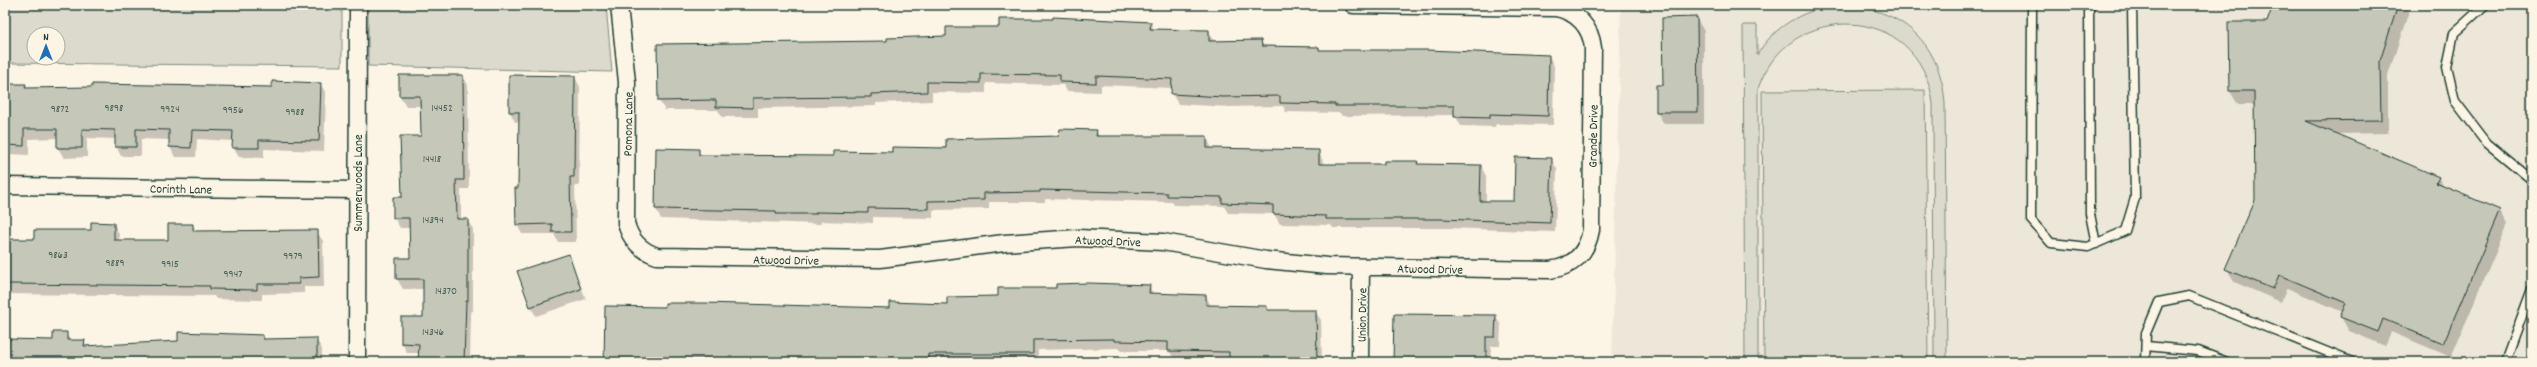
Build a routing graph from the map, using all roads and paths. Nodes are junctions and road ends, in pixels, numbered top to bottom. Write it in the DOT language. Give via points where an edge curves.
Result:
graph roads {
  1 [pos="358,5"];
  2 [pos="619,5"];
  3 [pos="1352,5"];
  4 [pos="2032,5"];
  5 [pos="2089,5"];
  6 [pos="2132,5"];
  7 [pos="2485,5"];
  8 [pos="1483,6"];
  9 [pos="2532,180"];
  10 [pos="5,186"];
  11 [pos="357,190"];
  12 [pos="635,242"];
  13 [pos="2096,244"];
  14 [pos="1581,254"];
  15 [pos="1361,267"];
  16 [pos="2532,289"];
  17 [pos="2146,346"];
  18 [pos="357,362"];
  19 [pos="1360,362"];
  20 [pos="2145,362"];
  21 [pos="2227,362"];
  22 [pos="2352,362"];
  23 [pos="2505,362"];
  1 -- 11 [label="street, Summerwoods Lane"];
  2 -- 12 [label="street, Pomona Lane" via="627,82 626,217 629,233"];
  3 -- 8 [label="street"];
  4 -- 13 [label="lane" via="2031,220 2051,243 2088,247"];
  5 -- 13 [label="lane" via="2090,214"];
  6 -- 13 [label="lane" via="2135,198 2124,231"];
  7 -- 9 [label="lane" via="2454,33 2447,67 2456,101 2487,143"];
  8 -- 14 [label="street, Grande Drive" via="1556,8 1580,19 1588,30 1593,48 1591,230 1588,243"];
  10 -- 11 [label="street, Corinth Lane"];
  11 -- 18 [label="street, Summerwoods Lane"];
  12 -- 15 [label="street, Atwood Drive" via="645,251 665,258 850,260 911,256 1025,240 1121,239 1177,244 1297,264"];
  14 -- 15 [label="street, Atwood Drive" via="1568,265 1550,270"];
  15 -- 19 [label="street, Union Drive"];
  16 -- 23 [label="lane"];
  17 -- 20 [label="lane"];
  17 -- 21 [label="lane" via="2198,351"];
  17 -- 22 [label="lane" via="2146,333 2159,302 2189,296"];
}
